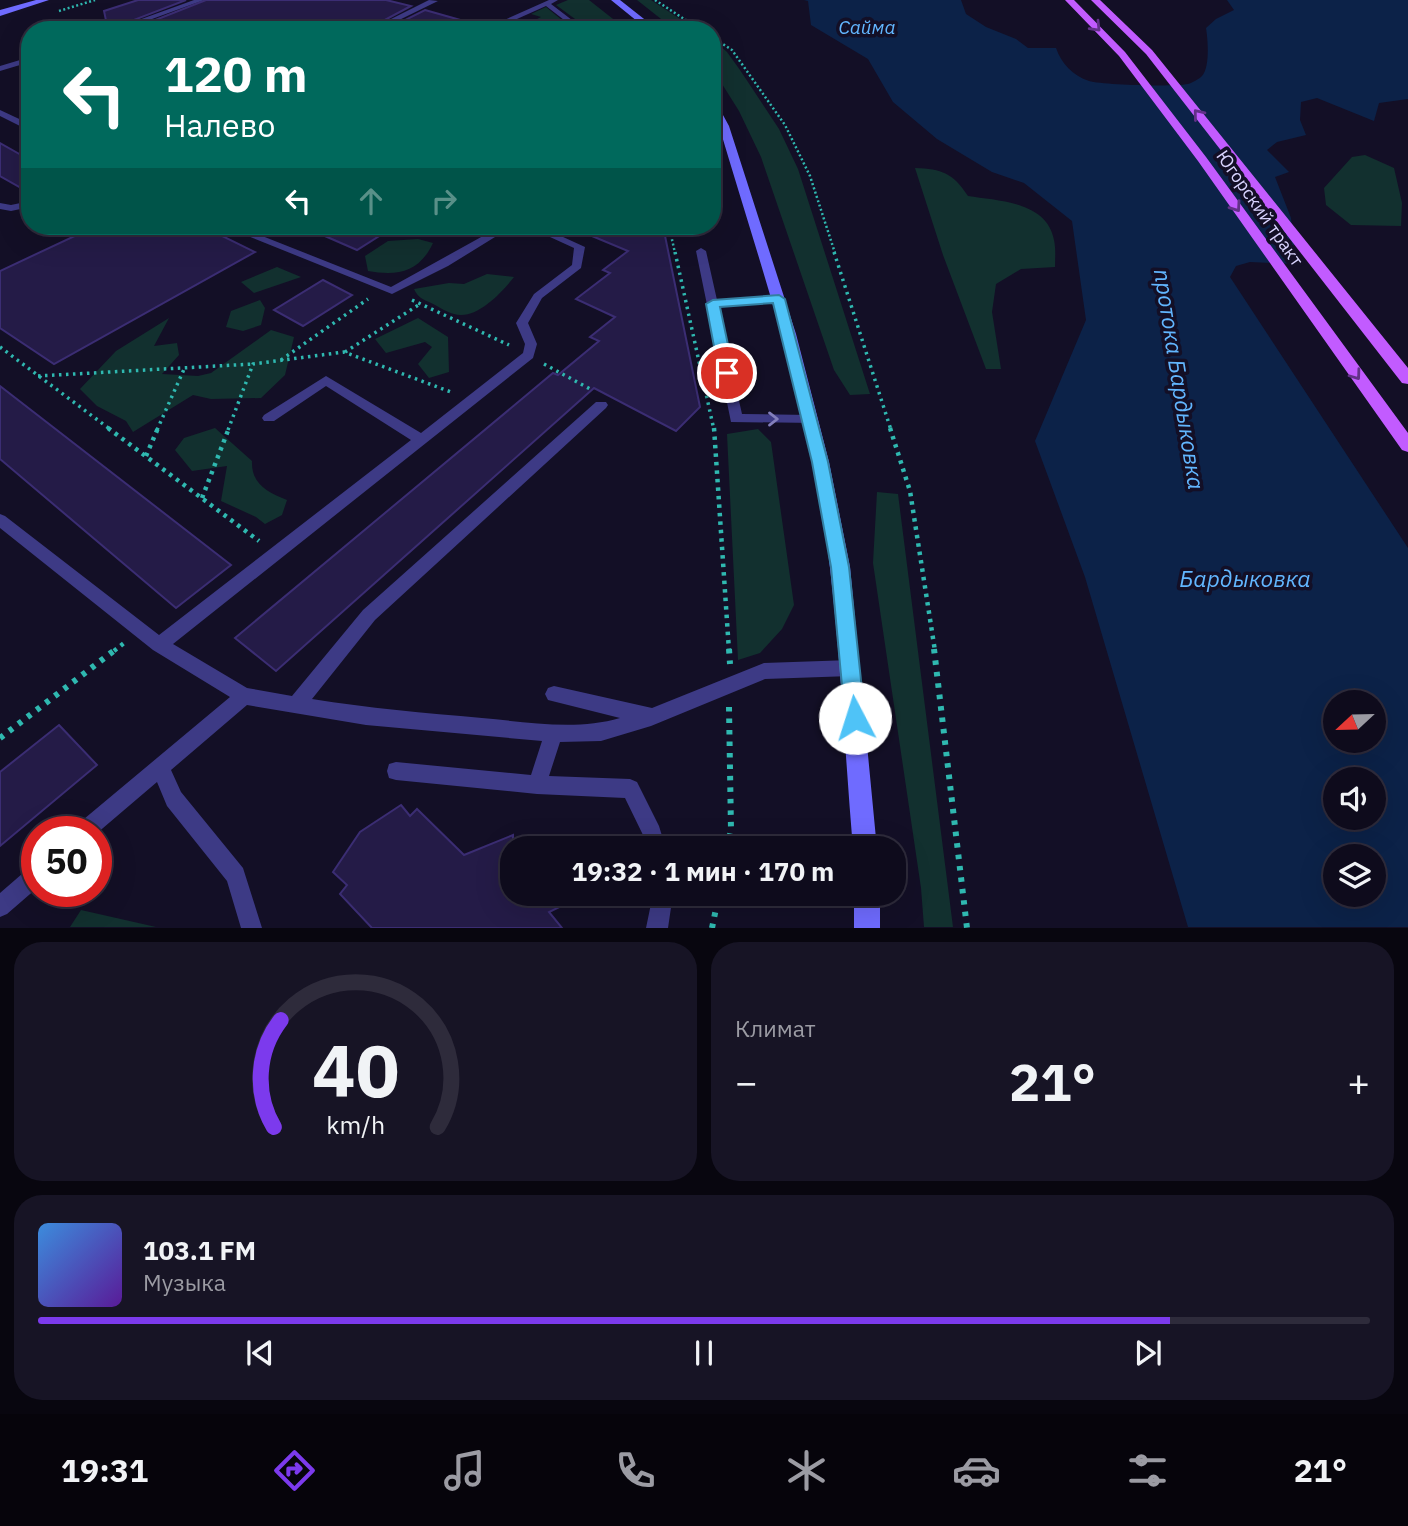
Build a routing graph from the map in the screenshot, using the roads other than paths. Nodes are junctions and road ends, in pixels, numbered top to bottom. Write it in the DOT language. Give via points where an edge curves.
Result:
graph roads {
  1 [pos="45,0"];
  2 [pos="201,0"];
  3 [pos="432,0"];
  4 [pos="555,0"];
  5 [pos="615,0"];
  6 [pos="1069,0"];
  7 [pos="1096,0"];
  8 [pos="547,4"];
  9 [pos="0,13"];
  10 [pos="140,21"];
  11 [pos="391,21"];
  12 [pos="506,21"];
  13 [pos="570,21"];
  14 [pos="642,21"];
  15 [pos="21,62"];
  16 [pos="0,69"];
  17 [pos="0,113"];
  18 [pos="21,124"];
  19 [pos="721,135"];
  20 [pos="6,207"];
  21 [pos="0,217"];
  22 [pos="251,235"];
  23 [pos="491,235"];
  24 [pos="552,235"];
  25 [pos="701,251"];
  26 [pos="779,299"];
  27 [pos="713,304"];
  28 [pos="1408,379"];
  29 [pos="601,405"];
  30 [pos="269,418"];
  31 [pos="810,419"];
  32 [pos="422,440"];
  33 [pos="1408,446"];
  34 [pos="0,520"];
  35 [pos="159,645"];
  36 [pos="850,668"];
  37 [pos="554,694"];
  38 [pos="244,696"];
  39 [pos="295,706"];
  40 [pos="651,717"];
  41 [pos="554,733"];
  42 [pos="160,766"];
  43 [pos="396,771"];
  44 [pos="537,785"];
  45 [pos="102,816"];
  46 [pos="653,836"];
  47 [pos="864,836"];
  48 [pos="21,888"];
  49 [pos="661,906"];
  50 [pos="867,906"];
  51 [pos="0,907"];
  52 [pos="251,928"];
  53 [pos="657,928"];
  54 [pos="867,928"];
  1 -- 9 [label="main road"];
  2 -- 10 [label="lane"];
  3 -- 11 [label="lane"];
  4 -- 8 [label="lane"];
  5 -- 14 [label="main road"];
  6 -- 33 [label="main road, Югорский тракт, one-way" via="1122,54 1202,159"];
  28 -- 7 [label="main road, Югорский тракт, one-way" via="1149,52"];
  8 -- 12 [label="lane"];
  8 -- 13 [label="lane"];
  15 -- 16 [label="lane"];
  17 -- 18 [label="lane"];
  19 -- 26 [label="main road"];
  20 -- 21 [label="lane"];
  22 -- 23 [label="lane" via="388,289"];
  24 -- 32 [label="lane" via="580,247 578,266 538,296 522,323 531,344 529,355"];
  25 -- 27 [label="lane"];
  26 -- 27 [label="lane"];
  26 -- 31 [label="main road"];
  27 -- 31 [label="lane, one-way" via="736,419"];
  29 -- 39 [label="lane" via="369,615"];
  30 -- 32 [label="lane" via="326,380"];
  31 -- 36 [label="main road" via="840,567"];
  32 -- 35 [label="lane"];
  34 -- 35 [label="lane"];
  35 -- 38 [label="lane"];
  36 -- 40 [label="lane" via="764,671"];
  36 -- 47 [label="main road"];
  37 -- 40 [label="lane"];
  38 -- 39 [label="lane"];
  38 -- 42 [label="lane"];
  39 -- 41 [label="lane"];
  40 -- 41 [label="lane" via="601,732"];
  41 -- 44 [label="lane"];
  42 -- 45 [label="lane"];
  42 -- 52 [label="lane" via="174,799 236,875"];
  43 -- 44 [label="lane"];
  44 -- 46 [label="lane" via="630,789"];
  48 -- 51 [label="lane"];
  49 -- 53 [label="lane"];
  50 -- 54 [label="main road"];
}
